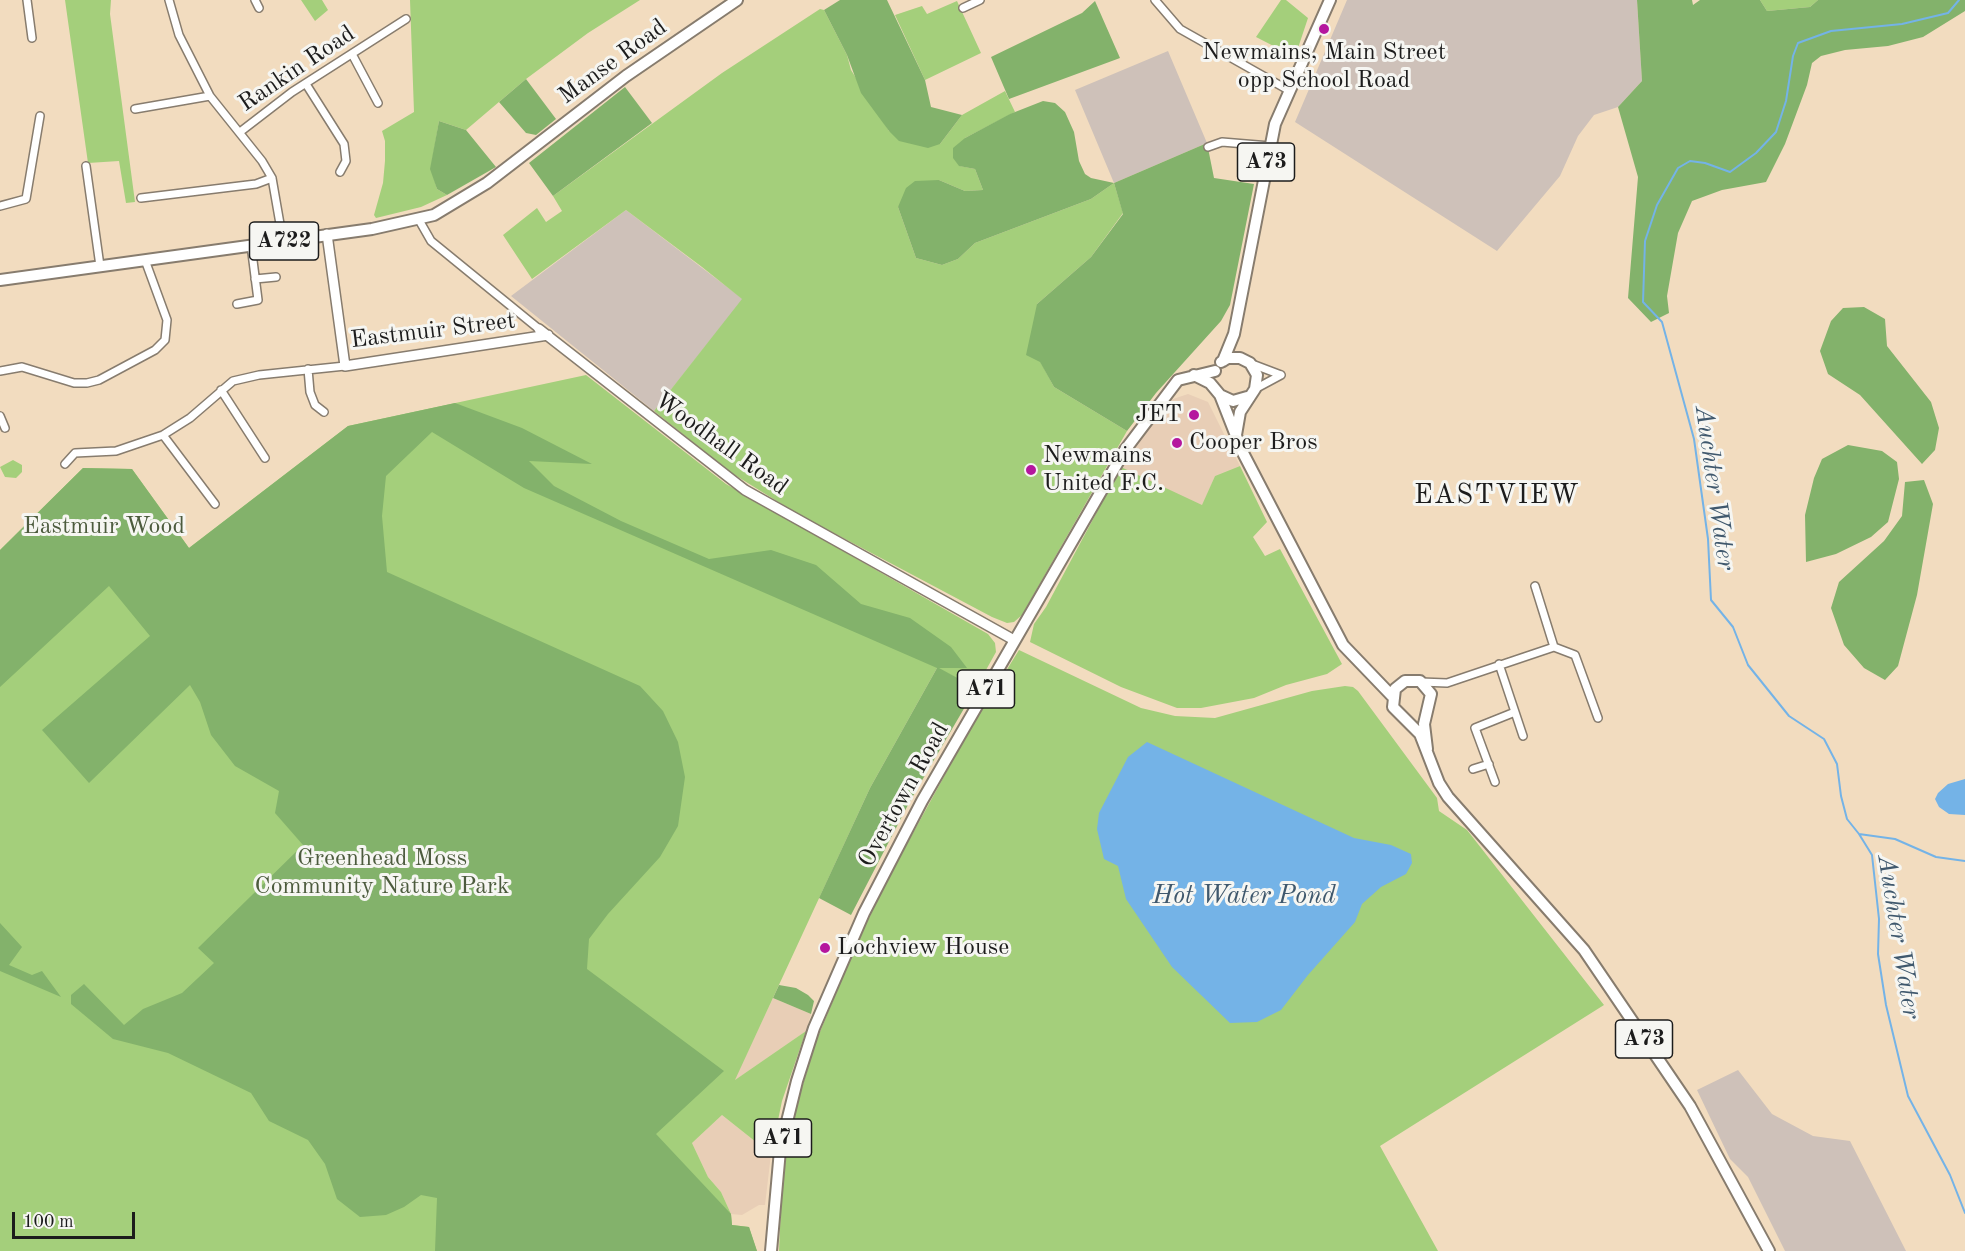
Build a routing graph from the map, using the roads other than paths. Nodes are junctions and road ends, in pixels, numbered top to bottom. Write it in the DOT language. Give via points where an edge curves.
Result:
graph roads {
  1 [pos="27,0"];
  2 [pos="170,0"];
  3 [pos="255,0"];
  4 [pos="737,0"];
  5 [pos="980,0"];
  6 [pos="1155,0"];
  7 [pos="1330,0"];
  8 [pos="259,8"];
  9 [pos="963,8"];
  10 [pos="406,19"];
  11 [pos="32,38"];
  12 [pos="352,54"];
  13 [pos="306,84"];
  14 [pos="1290,91"];
  15 [pos="210,96"];
  16 [pos="378,103"];
  17 [pos="135,109"];
  18 [pos="40,116"];
  19 [pos="240,132"];
  20 [pos="1269,146"];
  21 [pos="1208,147"];
  22 [pos="86,166"];
  23 [pos="340,172"];
  24 [pos="272,178"];
  25 [pos="141,198"];
  26 [pos="0,206"];
  27 [pos="419,220"];
  28 [pos="327,234"];
  29 [pos="283,241"];
  30 [pos="251,245"];
  31 [pos="145,260"];
  32 [pos="100,266"];
  33 [pos="276,277"];
  34 [pos="255,279"];
  35 [pos="0,280"];
  36 [pos="237,304"];
  37 [pos="539,329"];
  38 [pos="1234,333"];
  39 [pos="548,335"];
  40 [pos="1223,361"];
  41 [pos="1248,362"];
  42 [pos="345,366"];
  43 [pos="308,369"];
  44 [pos="0,371"];
  45 [pos="1215,371"];
  46 [pos="1194,375"];
  47 [pos="221,390"];
  48 [pos="1218,393"];
  49 [pos="1251,393"];
  50 [pos="324,412"];
  51 [pos="0,416"];
  52 [pos="5,428"];
  53 [pos="163,435"];
  54 [pos="1236,438"];
  55 [pos="265,458"];
  56 [pos="64,464"];
  57 [pos="215,504"];
  58 [pos="1535,586"];
  59 [pos="1014,640"];
  60 [pos="1554,647"];
  61 [pos="1499,664"];
  62 [pos="1366,669"];
  63 [pos="1420,681"];
  64 [pos="1400,683"];
  65 [pos="1447,683"];
  66 [pos="1392,696"];
  67 [pos="1431,700"];
  68 [pos="1515,712"];
  69 [pos="1425,713"];
  70 [pos="1405,717"];
  71 [pos="1598,718"];
  72 [pos="1523,736"];
  73 [pos="1427,749"];
  74 [pos="1489,764"];
  75 [pos="1473,769"];
  76 [pos="1495,782"];
  77 [pos="771,1251"];
  78 [pos="1769,1251"];
  1 -- 11 [label="street"];
  2 -- 15 [label="street" via="179,35"];
  3 -- 8 [label="street"];
  4 -- 27 [label="main road, Manse Road / A722" via="626,76 461,201"];
  5 -- 9 [label="street"];
  6 -- 14 [label="street" via="1180,29"];
  7 -- 14 [label="main road, A73"];
  10 -- 12 [label="street, Rankin Road"];
  12 -- 13 [label="street, Rankin Road"];
  12 -- 16 [label="street"];
  13 -- 19 [label="street, Rankin Road"];
  13 -- 23 [label="street" via="344,144 346,161"];
  14 -- 20 [label="main road, A73"];
  15 -- 17 [label="street"];
  15 -- 19 [label="street"];
  18 -- 26 [label="street" via="27,199"];
  19 -- 24 [label="street"];
  20 -- 21 [label="street" via="1222,142"];
  20 -- 38 [label="main road, A73"];
  22 -- 32 [label="street"];
  24 -- 25 [label="street" via="256,184"];
  24 -- 29 [label="street"];
  27 -- 28 [label="main road, A722"];
  27 -- 37 [label="street, Woodhall Road" via="431,241"];
  28 -- 29 [label="main road, A722"];
  28 -- 42 [label="street, Eastmuir Street"];
  29 -- 30 [label="main road, A722"];
  30 -- 31 [label="main road, A722"];
  30 -- 34 [label="street"];
  31 -- 32 [label="main road, A722"];
  31 -- 44 [label="street" via="167,320 165,340 155,350 87,383 74,383 22,367"];
  32 -- 35 [label="main road, A722"];
  33 -- 34 [label="street"];
  34 -- 36 [label="street" via="258,300"];
  37 -- 39 [label="street, Woodhall Road"];
  38 -- 40 [label="main road, A73"];
  38 -- 41 [label="main road"];
  39 -- 42 [label="street, Eastmuir Street"];
  39 -- 59 [label="street, Woodhall Road" via="745,490"];
  40 -- 41 [label="main road" via="1234,357"];
  40 -- 45 [label="main road, A73"];
  41 -- 49 [label="main road" via="1257,375"];
  41 -- 49 [label="street" via="1281,375"];
  42 -- 43 [label="street"];
  43 -- 47 [label="street" via="243,378"];
  43 -- 50 [label="street" via="310,392 315,405"];
  45 -- 46 [label="main road, Overtown Road / A71"];
  45 -- 48 [label="main road"];
  46 -- 48 [label="main road" via="1210,383"];
  46 -- 59 [label="main road, Overtown Road / A71" via="1178,380 1125,450"];
  47 -- 53 [label="street" via="190,418"];
  47 -- 55 [label="street"];
  48 -- 49 [label="main road" via="1233,401"];
  48 -- 54 [label="main road"];
  49 -- 54 [label="main road" via="1238,418"];
  51 -- 52 [label="street"];
  53 -- 56 [label="street" via="116,451 75,453"];
  53 -- 57 [label="street"];
  54 -- 62 [label="main road" via="1338,636"];
  58 -- 60 [label="street"];
  59 -- 77 [label="main road, Overtown Road / A71" via="864,912 814,1028 780,1150"];
  60 -- 61 [label="street"];
  60 -- 71 [label="street" via="1575,655"];
  61 -- 65 [label="street"];
  61 -- 68 [label="street"];
  62 -- 64 [label="main road"];
  62 -- 66 [label="main road"];
  63 -- 64 [label="main road"];
  63 -- 65 [label="street"];
  63 -- 67 [label="main road"];
  64 -- 66 [label="main road"];
  65 -- 67 [label="street"];
  66 -- 70 [label="main road" via="1394,706"];
  67 -- 69 [label="main road"];
  68 -- 72 [label="street"];
  68 -- 74 [label="street" via="1475,728"];
  69 -- 70 [label="main road"];
  69 -- 73 [label="main road"];
  70 -- 73 [label="main road"];
  73 -- 78 [label="main road, A73" via="1439,783 1466,818 1584,950 1690,1106"];
  74 -- 75 [label="street"];
  74 -- 76 [label="street"];
}
